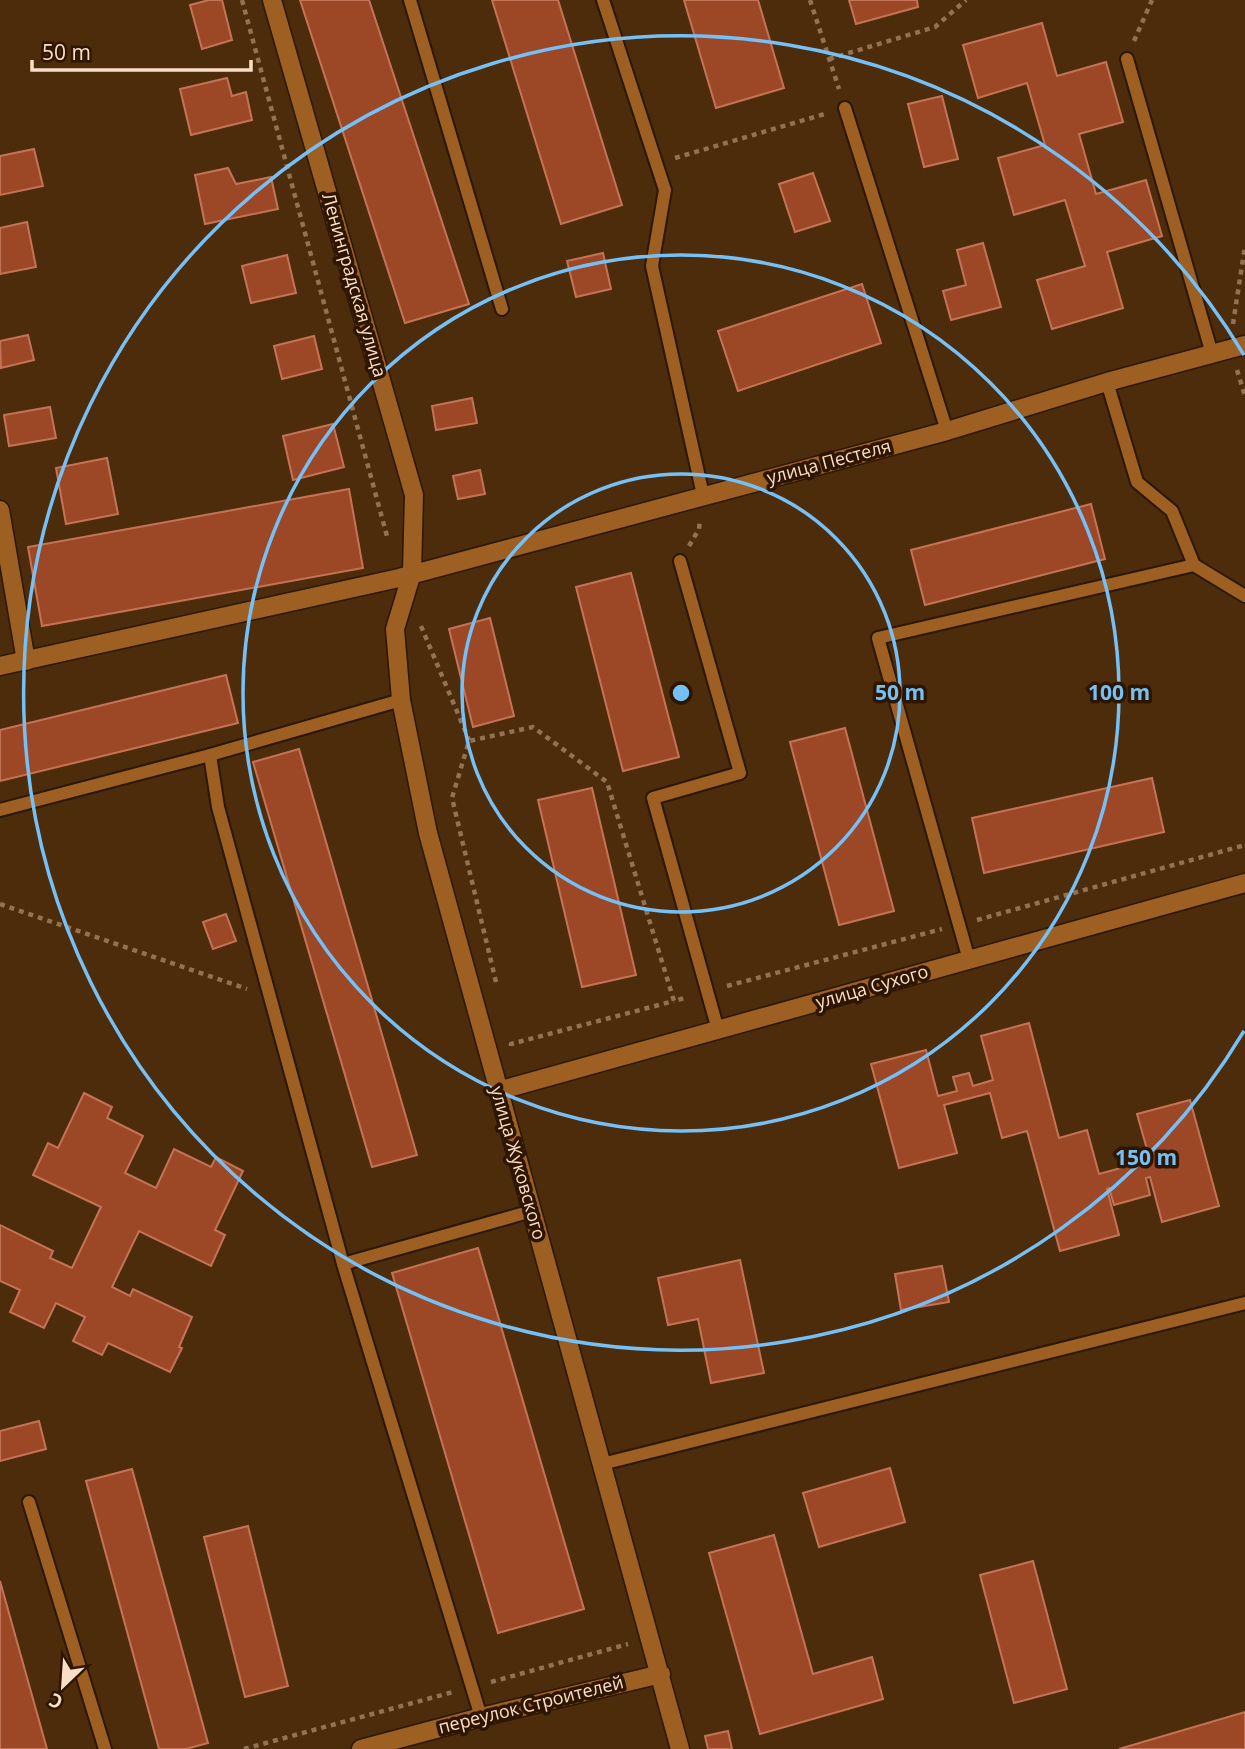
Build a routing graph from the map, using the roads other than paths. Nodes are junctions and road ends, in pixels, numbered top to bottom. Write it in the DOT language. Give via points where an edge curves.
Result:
graph roads {
  1 [pos="271,0"];
  2 [pos="410,0"];
  3 [pos="603,0"];
  4 [pos="1127,59"];
  5 [pos="845,108"];
  6 [pos="502,309"];
  7 [pos="1238,347"];
  8 [pos="1212,354"];
  9 [pos="1107,382"];
  10 [pos="947,431"];
  11 [pos="703,495"];
  12 [pos="0,510"];
  13 [pos="680,561"];
  14 [pos="1194,565"];
  15 [pos="405,576"];
  16 [pos="1245,596"];
  17 [pos="26,660"];
  18 [pos="0,666"];
  19 [pos="401,700"];
  20 [pos="210,755"];
  21 [pos="0,810"];
  22 [pos="1245,883"];
  23 [pos="969,960"];
  24 [pos="718,1030"];
  25 [pos="498,1091"];
  26 [pos="531,1211"];
  27 [pos="343,1264"];
  28 [pos="1245,1303"];
  29 [pos="602,1464"];
  30 [pos="29,1502"];
  31 [pos="661,1674"];
  32 [pos="481,1717"];
  33 [pos="105,1749"];
  34 [pos="361,1749"];
  35 [pos="680,1749"];
  1 -- 15 [label="street, Ленинградская улица" via="414,495"];
  2 -- 6 [label="lane"];
  3 -- 11 [label="lane" via="665,190 652,266"];
  4 -- 8 [label="lane"];
  5 -- 10 [label="lane"];
  7 -- 8 [label="street, улица Пестеля"];
  8 -- 9 [label="street, улица Пестеля"];
  9 -- 10 [label="street, улица Пестеля"];
  9 -- 14 [label="lane" via="1138,482 1172,511"];
  10 -- 11 [label="street, улица Пестеля"];
  11 -- 15 [label="street, улица Пестеля"];
  12 -- 17 [label="street"];
  13 -- 24 [label="lane" via="740,773 653,798"];
  14 -- 16 [label="lane"];
  14 -- 23 [label="lane" via="878,638"];
  15 -- 17 [label="street, улица Пестеля"];
  15 -- 19 [label="street, улица Жуковского" via="395,629"];
  17 -- 18 [label="street, улица Пестеля"];
  19 -- 20 [label="lane"];
  19 -- 25 [label="street, улица Жуковского" via="428,833"];
  20 -- 21 [label="lane"];
  20 -- 27 [label="lane" via="218,807"];
  22 -- 23 [label="street, улица Сухого"];
  23 -- 24 [label="street, улица Сухого"];
  24 -- 25 [label="street, улица Сухого"];
  25 -- 26 [label="street, улица Жуковского"];
  26 -- 27 [label="lane"];
  26 -- 29 [label="street, улица Жуковского"];
  27 -- 32 [label="lane"];
  28 -- 29 [label="lane"];
  29 -- 31 [label="street, улица Жуковского"];
  30 -- 33 [label="lane"];
  31 -- 32 [label="street, переулок Строителей"];
  31 -- 35 [label="street, улица Жуковского"];
  32 -- 34 [label="street, переулок Строителей"];
}
